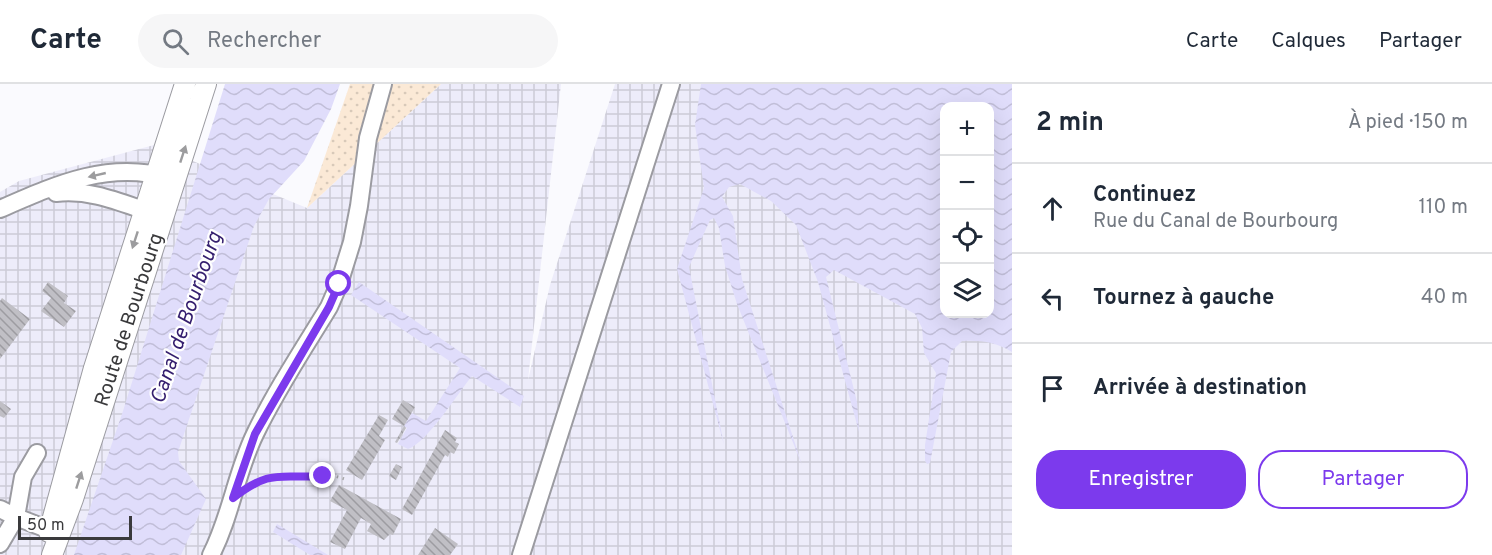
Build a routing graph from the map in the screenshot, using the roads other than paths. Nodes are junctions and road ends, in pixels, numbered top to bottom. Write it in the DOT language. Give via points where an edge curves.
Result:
graph roads {
  1 [pos="185,84"];
  2 [pos="206,84"];
  3 [pos="383,84"];
  4 [pos="671,84"];
  5 [pos="155,174"];
  6 [pos="175,180"];
  7 [pos="22,200"];
  8 [pos="0,209"];
  9 [pos="144,210"];
  10 [pos="163,216"];
  11 [pos="37,453"];
  12 [pos="0,509"];
  13 [pos="16,518"];
  14 [pos="55,532"];
  15 [pos="0,544"];
  16 [pos="43,555"];
  17 [pos="52,555"];
  18 [pos="211,555"];
  19 [pos="521,555"];
  1 -- 5 [label="main road, Route de Bourbourg"];
  6 -- 2 [label="main road, Route de Bourbourg, one-way"];
  3 -- 18 [label="street" via="368,138 356,224 339,284 255,434"];
  4 -- 19 [label="street"];
  5 -- 6 [label="street"];
  5 -- 7 [label="street, one-way" via="114,171 61,184"];
  5 -- 9 [label="main road, Route de Bourbourg"];
  6 -- 10 [label="main road, Route de Bourbourg"];
  7 -- 8 [label="street"];
  7 -- 9 [label="street" via="88,192"];
  9 -- 10 [label="street"];
  9 -- 14 [label="main road, Route de Bourbourg, one-way" via="92,375"];
  14 -- 10 [label="main road, Route de Bourbourg, one-way"];
  11 -- 13 [label="street" via="23,477"];
  12 -- 13 [label="street"];
  13 -- 14 [label="street"];
  13 -- 15 [label="street"];
  14 -- 16 [label="main road, Route de Bourbourg"];
  14 -- 17 [label="main road, Route de Bourbourg"];
}
